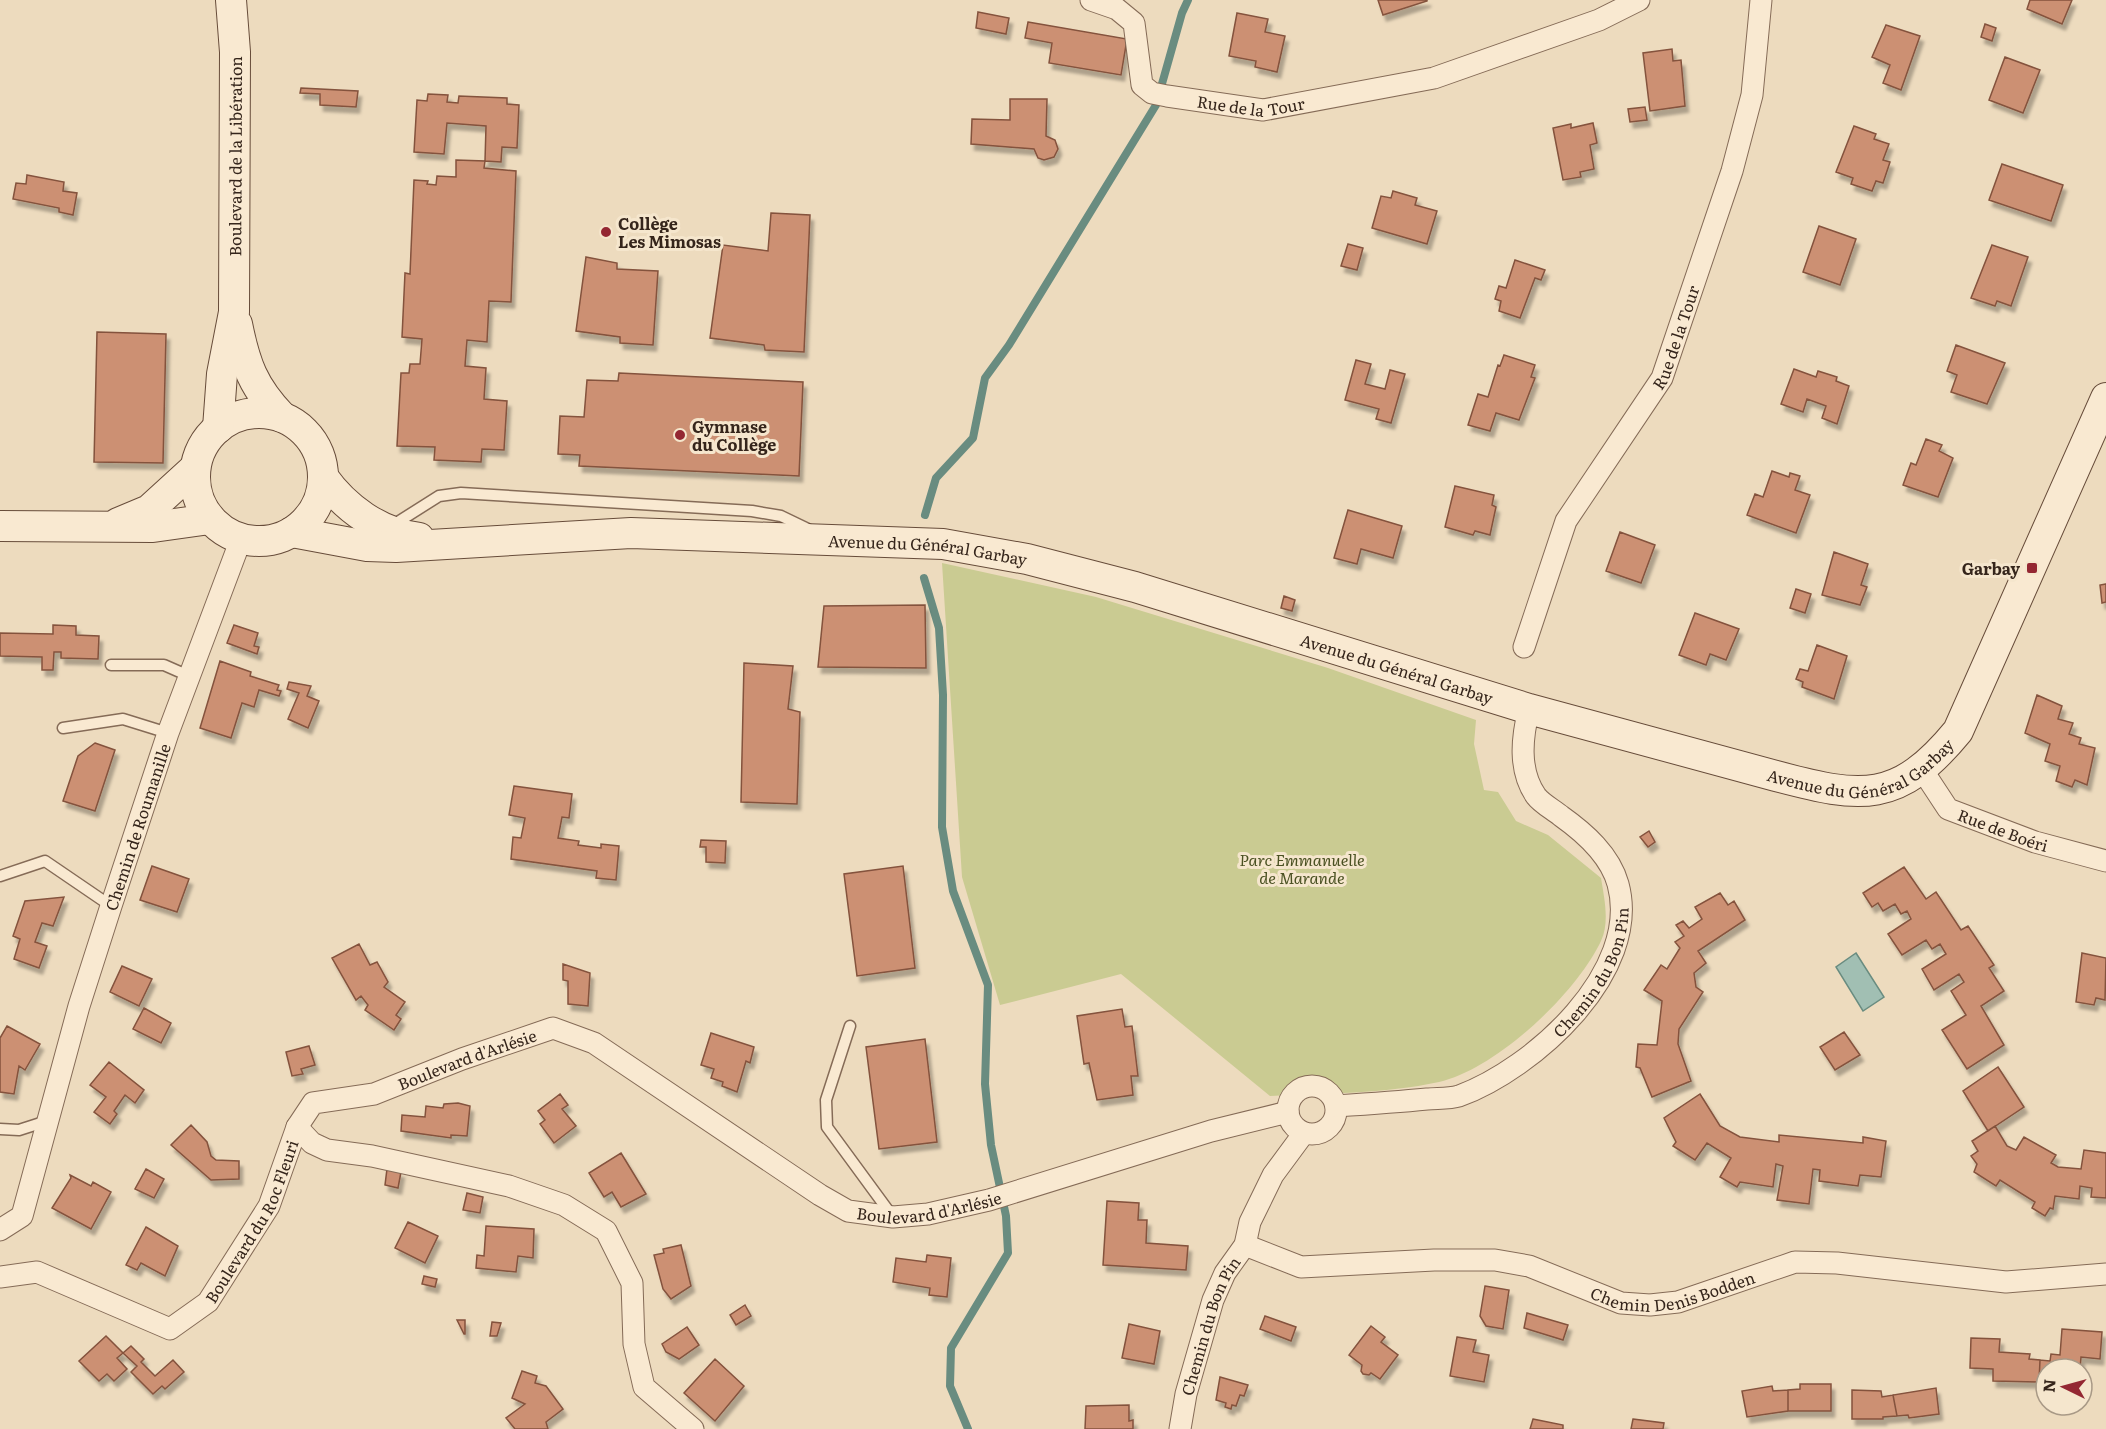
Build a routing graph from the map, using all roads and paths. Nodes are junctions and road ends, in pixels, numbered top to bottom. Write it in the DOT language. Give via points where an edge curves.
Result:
graph roads {
  1 [pos="231,0"];
  2 [pos="1091,0"];
  3 [pos="1639,0"];
  4 [pos="1761,0"];
  5 [pos="234,312"];
  6 [pos="2106,398"];
  7 [pos="282,417"];
  8 [pos="218,428"];
  9 [pos="195,468"];
  10 [pos="323,477"];
  11 [pos="210,519"];
  12 [pos="0,526"];
  13 [pos="104,528"];
  14 [pos="388,530"];
  15 [pos="292,532"];
  16 [pos="241,539"];
  17 [pos="826,539"];
  18 [pos="448,542"];
  19 [pos="1524,647"];
  20 [pos="111,665"];
  21 [pos="189,676"];
  22 [pos="1529,709"];
  23 [pos="63,728"];
  24 [pos="168,733"];
  25 [pos="1922,768"];
  26 [pos="2106,861"];
  27 [pos="0,876"];
  28 [pos="111,906"];
  29 [pos="850,1026"];
  30 [pos="1336,1106"];
  31 [pos="1288,1112"];
  32 [pos="48,1121"];
  33 [pos="297,1127"];
  34 [pos="0,1129"];
  35 [pos="1304,1133"];
  36 [pos="893,1217"];
  37 [pos="0,1230"];
  38 [pos="1245,1245"];
  39 [pos="2106,1274"];
  40 [pos="0,1277"];
  41 [pos="693,1429"];
  42 [pos="1180,1429"];
  1 -- 5 [label="main road, Boulevard de la Libération" via="235,52"];
  2 -- 3 [label="street, Rue de la Tour" via="1117,9 1134,23 1143,85 1160,94 1263,110 1434,78 1599,20"];
  4 -- 19 [label="street, Rue de la Tour" via="1752,94 1732,171 1662,378 1566,521"];
  5 -- 7 [label="main road" via="249,373"];
  5 -- 8 [label="main road" via="222,374"];
  6 -- 25 [label="main road, Avenue du Général Garbay" via="1958,731"];
  7 -- 8 [label="main road" via="259,413 237,417"];
  7 -- 10 [label="main road" via="312,441"];
  8 -- 9 [label="main road" via="207,440"];
  9 -- 11 [label="main road" via="200,503"];
  9 -- 13 [label="main road" via="149,510"];
  10 -- 14 [label="main road, Avenue du Général Garbay" via="346,505"];
  10 -- 15 [label="main road" via="320,499 308,518"];
  11 -- 13 [label="main road" via="153,527"];
  11 -- 16 [label="main road"];
  12 -- 13 [label="main road"];
  14 -- 17 [label="lane" via="439,496 461,493 752,511 781,516"];
  14 -- 18 [label="main road, Avenue du Général Garbay"];
  15 -- 16 [label="main road" via="267,541"];
  15 -- 18 [label="main road, Avenue du Général Garbay" via="367,546"];
  16 -- 21 [label="street, Chemin de Roumanille"];
  17 -- 18 [label="main road, Avenue du Général Garbay" via="632,533"];
  17 -- 22 [label="main road, Avenue du Général Garbay" via="943,544 1027,559 1207,608"];
  20 -- 21 [label="lane" via="164,665"];
  21 -- 24 [label="street, Chemin de Roumanille"];
  22 -- 25 [label="main road, Avenue du Général Garbay" via="1813,786 1879,790 1897,785"];
  22 -- 30 [label="street, Chemin du Bon Pin" via="1523,735 1529,784 1537,798 1578,828 1604,855 1618,884 1623,920 1603,978 1561,1026 1509,1072 1457,1096"];
  23 -- 24 [label="lane" via="123,719"];
  24 -- 28 [label="street, Chemin de Roumanille"];
  25 -- 26 [label="street, Rue de Boéri" via="1948,809 2035,842"];
  27 -- 28 [label="lane" via="45,861"];
  28 -- 32 [label="street, Chemin de Roumanille"];
  29 -- 36 [label="lane" via="826,1100 827,1127"];
  30 -- 31 [label="street" via="1334,1098 1322,1087 1306,1086 1293,1096"];
  30 -- 35 [label="street" via="1335,1120 1330,1126 1318,1134"];
  31 -- 35 [label="street" via="1293,1125"];
  31 -- 36 [label="street, Boulevard d'Arlésie" via="1211,1131 998,1197 928,1214"];
  32 -- 34 [label="lane" via="19,1130"];
  32 -- 37 [label="street, Chemin de Roumanille" via="22,1216"];
  33 -- 36 [label="street, Boulevard d'Arlésie" via="313,1102 374,1094 553,1028 594,1043 820,1195 849,1211"];
  33 -- 40 [label="street, Boulevard du Roc Fleuri" via="269,1206 208,1302 170,1329 37,1272"];
  33 -- 41 [label="street" via="312,1143 327,1149 509,1186 564,1206 606,1232 632,1282 634,1344 644,1388"];
  35 -- 38 [label="street, Chemin du Bon Pin" via="1273,1175 1250,1222"];
  38 -- 39 [label="street, Chemin Denis Bodden" via="1301,1267 1495,1260 1529,1266 1621,1303 1650,1305 1678,1302 1795,1262 2006,1282"];
  38 -- 42 [label="street, Chemin du Bon Pin" via="1213,1300"];
}
